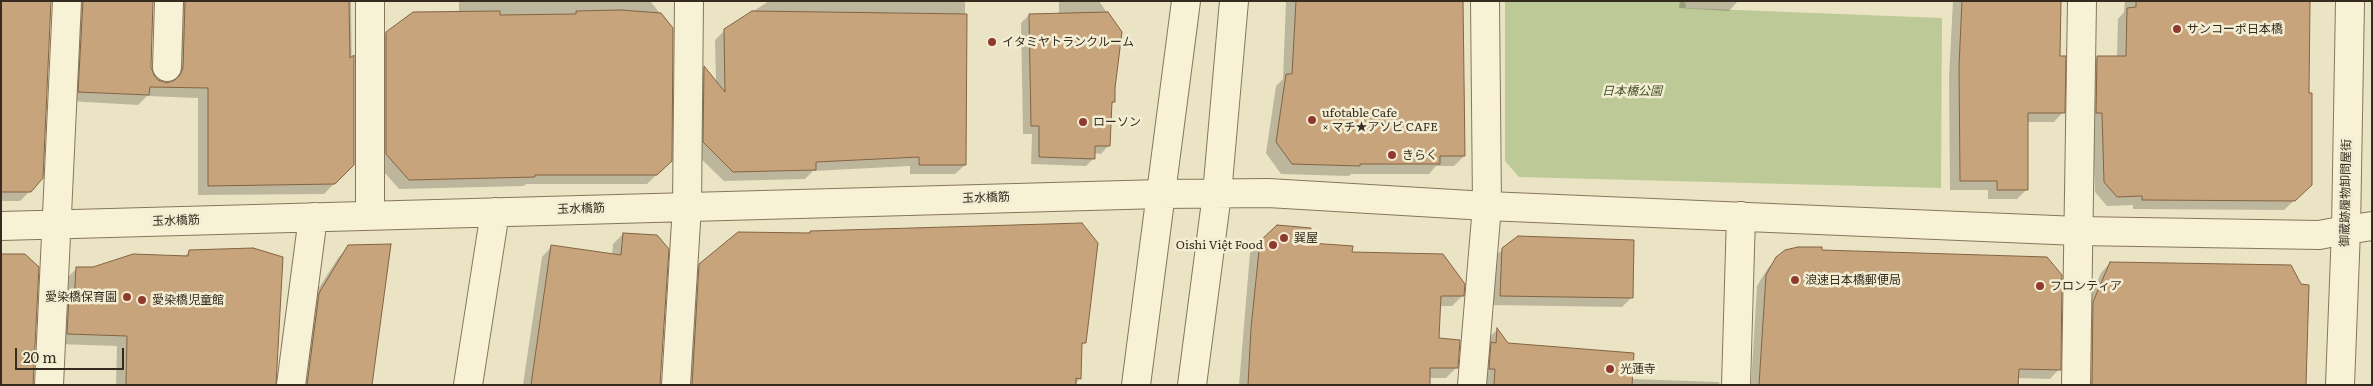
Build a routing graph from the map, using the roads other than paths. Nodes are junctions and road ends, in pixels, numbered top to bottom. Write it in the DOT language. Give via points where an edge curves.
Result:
graph roads {
  1 [pos="67,1"];
  2 [pos="169,1"];
  3 [pos="370,1"];
  4 [pos="689,1"];
  5 [pos="1186,1"];
  6 [pos="1234,1"];
  7 [pos="1485,1"];
  8 [pos="2082,1"];
  9 [pos="2350,1"];
  10 [pos="167,67"];
  11 [pos="1161,194"];
  12 [pos="1217,194"];
  13 [pos="688,206"];
  14 [pos="1487,206"];
  15 [pos="495,212"];
  16 [pos="370,216"];
  17 [pos="1741,216"];
  18 [pos="313,217"];
  19 [pos="58,224"];
  20 [pos="1,226"];
  21 [pos="2359,228"];
  22 [pos="2078,231"];
  23 [pos="49,385"];
  24 [pos="291,385"];
  25 [pos="468,385"];
  26 [pos="676,385"];
  27 [pos="1136,385"];
  28 [pos="1192,385"];
  29 [pos="1472,385"];
  30 [pos="1736,385"];
  31 [pos="2076,385"];
  32 [pos="2340,385"];
  1 -- 19 [label="street"];
  2 -- 10 [label="street"];
  3 -- 16 [label="street"];
  4 -- 13 [label="street"];
  5 -- 11 [label="street"];
  6 -- 12 [label="street"];
  7 -- 14 [label="street"];
  8 -- 22 [label="street"];
  9 -- 21 [label="street, 御蔵跡履物卸問屋街"];
  11 -- 12 [label="street, 玉水橋筋"];
  11 -- 13 [label="street, 玉水橋筋"];
  11 -- 27 [label="street"];
  12 -- 14 [label="street, 玉水橋筋" via="1268,193"];
  12 -- 28 [label="street"];
  13 -- 15 [label="street, 玉水橋筋"];
  13 -- 26 [label="street"];
  14 -- 17 [label="street, 玉水橋筋"];
  14 -- 29 [label="street"];
  15 -- 16 [label="street, 玉水橋筋"];
  15 -- 25 [label="street"];
  16 -- 18 [label="street, 玉水橋筋"];
  17 -- 22 [label="street, 玉水橋筋"];
  17 -- 30 [label="street"];
  18 -- 19 [label="street, 玉水橋筋"];
  18 -- 24 [label="street"];
  19 -- 20 [label="street, 玉水橋筋"];
  19 -- 23 [label="street"];
  21 -- 22 [label="street, 玉水橋筋" via="2319,235"];
  21 -- 32 [label="street, 御蔵跡履物卸問屋街"];
  22 -- 31 [label="street"];
}
